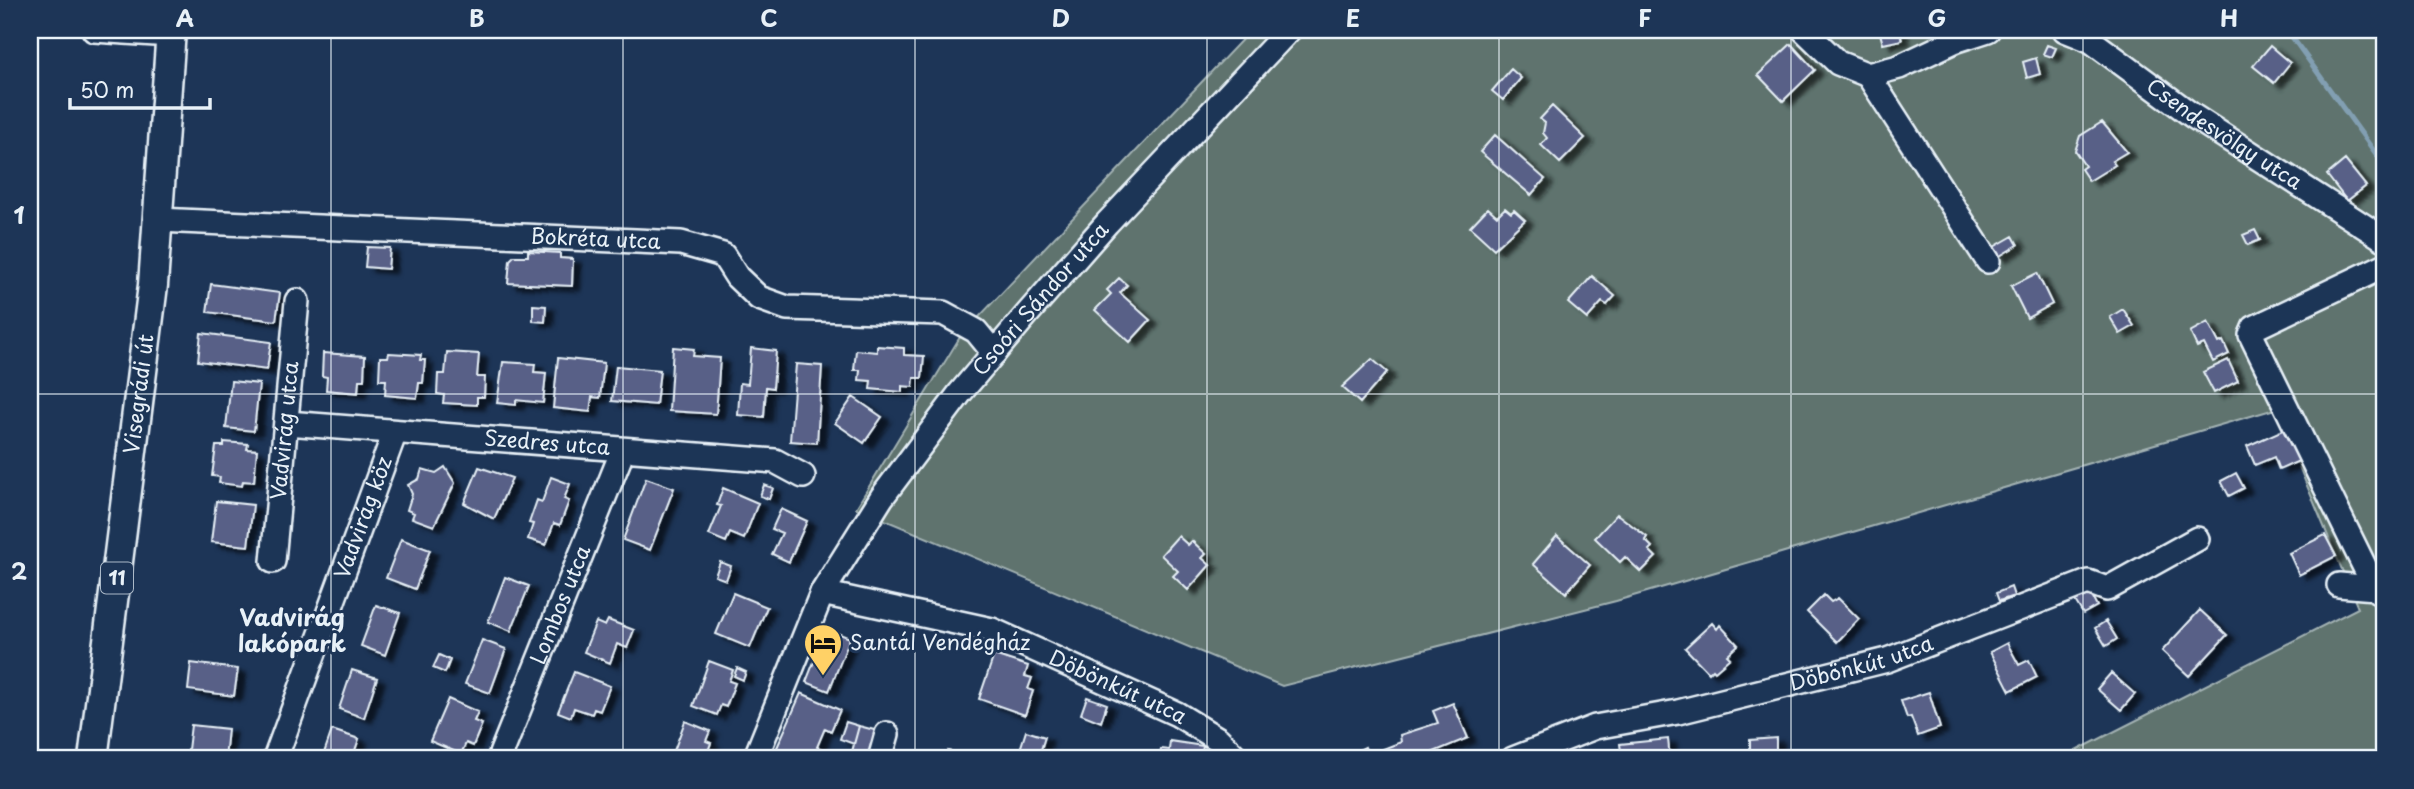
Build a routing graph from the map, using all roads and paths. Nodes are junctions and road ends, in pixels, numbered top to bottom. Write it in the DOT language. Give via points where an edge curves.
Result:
graph roads {
  1 [pos="93,30"];
  2 [pos="1289,30"];
  3 [pos="1804,30"];
  4 [pos="1988,30"];
  5 [pos="2065,30"];
  6 [pos="171,32"];
  7 [pos="2098,35"];
  8 [pos="1868,75"];
  9 [pos="158,220"];
  10 [pos="2384,239"];
  11 [pos="1988,261"];
  12 [pos="2384,266"];
  13 [pos="297,301"];
  14 [pos="994,353"];
  15 [pos="287,423"];
  16 [pos="395,432"];
  17 [pos="623,450"];
  18 [pos="803,476"];
  19 [pos="2197,539"];
  20 [pos="273,561"];
  21 [pos="2339,585"];
  22 [pos="822,593"];
  23 [pos="2380,593"];
  24 [pos="887,734"];
  25 [pos="93,759"];
  26 [pos="275,759"];
  27 [pos="499,759"];
  28 [pos="755,759"];
  29 [pos="880,759"];
  30 [pos="1238,759"];
  31 [pos="1513,759"];
  1 -- 6 [label="street"];
  2 -- 14 [label="street, Csoóri Sándor utca" via="1107,223"];
  3 -- 8 [label="street" via="1838,62"];
  4 -- 8 [label="street"];
  5 -- 7 [label="street, Csendesvölgy utca"];
  6 -- 9 [label="main road, Visegrádi út / 11"];
  7 -- 10 [label="street, Csendesvölgy utca" via="2193,116"];
  8 -- 11 [label="street"];
  9 -- 14 [label="street, Bokréta utca" via="681,243 723,255 747,288 772,304 943,313 976,331"];
  9 -- 25 [label="main road, Visegrádi út / 11" via="141,397"];
  12 -- 23 [label="street" via="2254,328 2251,335"];
  13 -- 15 [label="street, Vadvirág utca"];
  14 -- 22 [label="street, Csoóri Sándor utca" via="882,497"];
  15 -- 16 [label="street, Szedres utca"];
  15 -- 20 [label="street, Vadvirág utca"];
  16 -- 17 [label="street, Szedres utca"];
  16 -- 26 [label="street, Vadvirág köz"];
  17 -- 18 [label="street, Szedres utca" via="775,461"];
  17 -- 27 [label="street, Lombos utca"];
  19 -- 31 [label="street, Döbönkút utca" via="2107,589 2088,582 1887,660 1678,712 1595,727"];
  21 -- 23 [label="street"];
  22 -- 28 [label="street, Csoóri Sándor utca"];
  22 -- 30 [label="street, Döbönkút utca" via="992,630 1177,714 1218,739"];
  24 -- 29 [label="street"];
}
